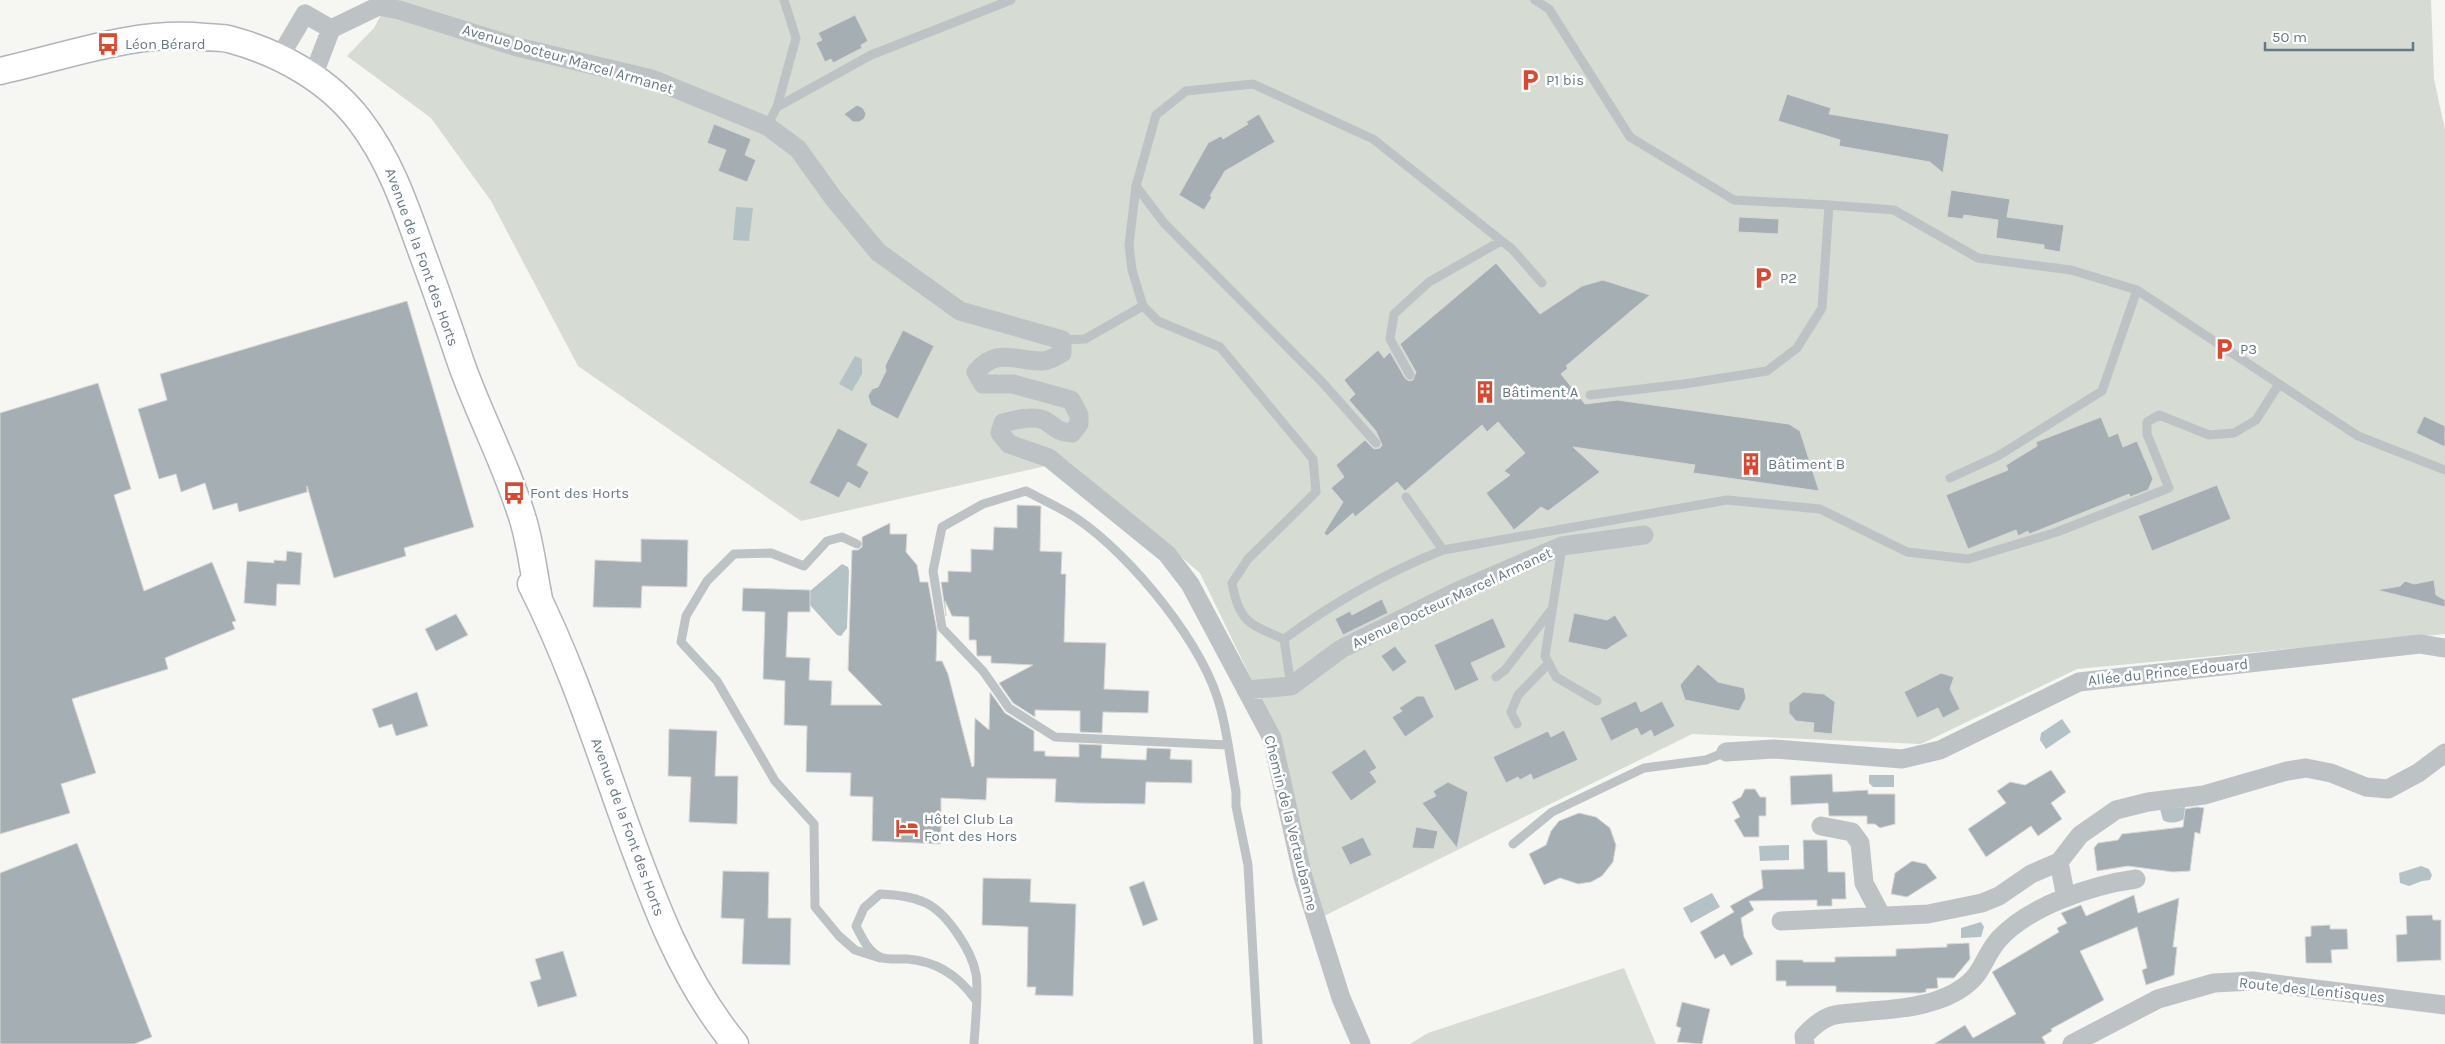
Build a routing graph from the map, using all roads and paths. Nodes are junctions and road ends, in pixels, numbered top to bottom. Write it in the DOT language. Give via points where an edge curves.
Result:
graph roads {
  1 [pos="784,0"];
  2 [pos="1011,0"];
  3 [pos="1535,0"];
  4 [pos="384,3"];
  5 [pos="303,7"];
  6 [pos="331,28"];
  7 [pos="279,58"];
  8 [pos="0,71"];
  9 [pos="313,76"];
  10 [pos="777,107"];
  11 [pos="767,126"];
  12 [pos="1136,186"];
  13 [pos="1829,205"];
  14 [pos="1501,241"];
  15 [pos="1542,282"];
  16 [pos="2137,290"];
  17 [pos="1143,306"];
  18 [pos="1062,340"];
  19 [pos="1410,375"];
  20 [pos="2279,384"];
  21 [pos="1590,395"];
  22 [pos="1376,443"];
  23 [pos="2445,470"];
  24 [pos="1950,478"];
  25 [pos="1406,497"];
  26 [pos="1644,535"];
  27 [pos="857,544"];
  28 [pos="1562,546"];
  29 [pos="1444,550"];
  30 [pos="1554,607"];
  31 [pos="1284,639"];
  32 [pos="2445,648"];
  33 [pos="1549,663"];
  34 [pos="1496,677"];
  35 [pos="1291,686"];
  36 [pos="1246,690"];
  37 [pos="1597,701"];
  38 [pos="1517,724"];
  39 [pos="1227,745"];
  40 [pos="1726,752"];
  41 [pos="2445,753"];
  42 [pos="1822,826"];
  43 [pos="1513,844"];
  44 [pos="2059,862"];
  45 [pos="2136,879"];
  46 [pos="2066,898"];
  47 [pos="1882,915"];
  48 [pos="1781,920"];
  49 [pos="880,958"];
  50 [pos="975,999"];
  51 [pos="2445,1005"];
  52 [pos="735,1044"];
  53 [pos="974,1044"];
  54 [pos="1258,1044"];
  55 [pos="1361,1044"];
  56 [pos="1805,1044"];
  57 [pos="2072,1044"];
  1 -- 10 [label="lane" via="796,38"];
  2 -- 10 [label="lane" via="871,55"];
  3 -- 13 [label="lane" via="1549,9 1630,136 1734,200"];
  4 -- 6 [label="street, Avenue Docteur Marcel Armanet"];
  4 -- 11 [label="street, Avenue Docteur Marcel Armanet" via="517,47 652,79"];
  5 -- 6 [label="street"];
  5 -- 7 [label="street"];
  6 -- 9 [label="street"];
  7 -- 8 [label="main road, Avenue de la Font des Horts" via="231,39 181,34 108,44"];
  7 -- 9 [label="main road, Avenue de la Font des Horts"];
  9 -- 52 [label="main road, Avenue de la Font des Horts" via="341,98 360,120 398,186 464,371 525,525 539,599 579,692 663,924 683,968 707,1008"];
  10 -- 11 [label="lane"];
  11 -- 18 [label="street, Avenue Docteur Marcel Armanet" via="798,149 878,252 960,311"];
  12 -- 14 [label="lane" via="1156,115 1186,91 1252,84 1373,139"];
  12 -- 17 [label="lane" via="1129,245 1132,270"];
  12 -- 22 [label="lane" via="1164,223 1323,383"];
  13 -- 16 [label="lane" via="1894,210 1978,258 2071,270"];
  13 -- 21 [label="lane" via="1822,308 1797,348 1768,371"];
  14 -- 15 [label="lane"];
  14 -- 19 [label="lane" via="1429,282 1394,314 1390,339"];
  16 -- 20 [label="lane"];
  16 -- 24 [label="lane" via="2102,391 1998,456"];
  17 -- 18 [label="lane" via="1085,339"];
  17 -- 31 [label="lane" via="1158,320 1220,346 1314,459 1316,492 1248,559 1232,583 1235,600 1249,624"];
  18 -- 36 [label="street" via="1062,353 1046,362 999,356 983,363 976,372 983,384 1013,384 1071,400 1079,414 1080,424 1072,432 1061,432 1042,419 1016,419 1003,423 1000,433 1009,444 1048,458 1166,554 1190,584"];
  20 -- 23 [label="lane" via="2358,436"];
  20 -- 29 [label="lane" via="2256,420 2234,433 2209,435 2159,414 2147,422 2147,434 2169,488 2057,532 1968,558 1907,552 1820,509 1726,500"];
  25 -- 29 [label="lane"];
  26 -- 28 [label="street, Avenue Docteur Marcel Armanet"];
  27 -- 49 [label="lane" via="842,537 827,541 804,566 771,553 734,554 707,582 686,616 681,642 717,681 775,781 814,824 815,907 855,950"];
  28 -- 30 [label="lane"];
  28 -- 35 [label="street, Avenue Docteur Marcel Armanet" via="1458,591 1341,649"];
  29 -- 31 [label="lane" via="1408,564 1325,609"];
  30 -- 33 [label="lane" via="1545,656"];
  30 -- 34 [label="lane"];
  31 -- 35 [label="lane"];
  32 -- 40 [label="street, Allée du Prince Edouard" via="2420,644 2078,682 1940,750 1902,759 1774,749"];
  33 -- 37 [label="lane" via="1556,677"];
  33 -- 38 [label="lane" via="1518,695 1511,712"];
  35 -- 36 [label="street"];
  36 -- 55 [label="street, Chemin de la Vertaubanne" via="1272,738 1303,877 1341,998"];
  39 -- 39 [label="lane" via="1221,709 1207,673 1177,622 1132,566 1077,518 1026,491 983,504 942,527 933,571 942,628 984,671 1009,708 1055,737"];
  39 -- 54 [label="lane" via="1248,865"];
  40 -- 43 [label="lane" via="1706,760 1644,768 1552,812"];
  41 -- 44 [label="street" via="2388,789 2366,787 2331,773 2306,768 2204,795 2148,802 2116,810 2080,835"];
  42 -- 47 [label="street" via="1852,832 1860,843 1864,883"];
  44 -- 46 [label="street"];
  44 -- 47 [label="street" via="2031,874 1999,896 1982,903 1928,914"];
  45 -- 46 [label="street" via="2111,882"];
  46 -- 56 [label="street" via="2022,918 1998,940 1976,978 1953,994 1918,1006 1833,1015 1815,1024 1804,1036"];
  47 -- 48 [label="street"];
  49 -- 50 [label="lane" via="916,960 939,967 963,982"];
  49 -- 50 [label="lane" via="864,943 856,926 864,908 880,894 902,895 927,904 954,928 968,950 976,975"];
  50 -- 53 [label="lane"];
  51 -- 57 [label="street, Route des Lentisques" via="2252,981 2214,983 2158,999"];
}
